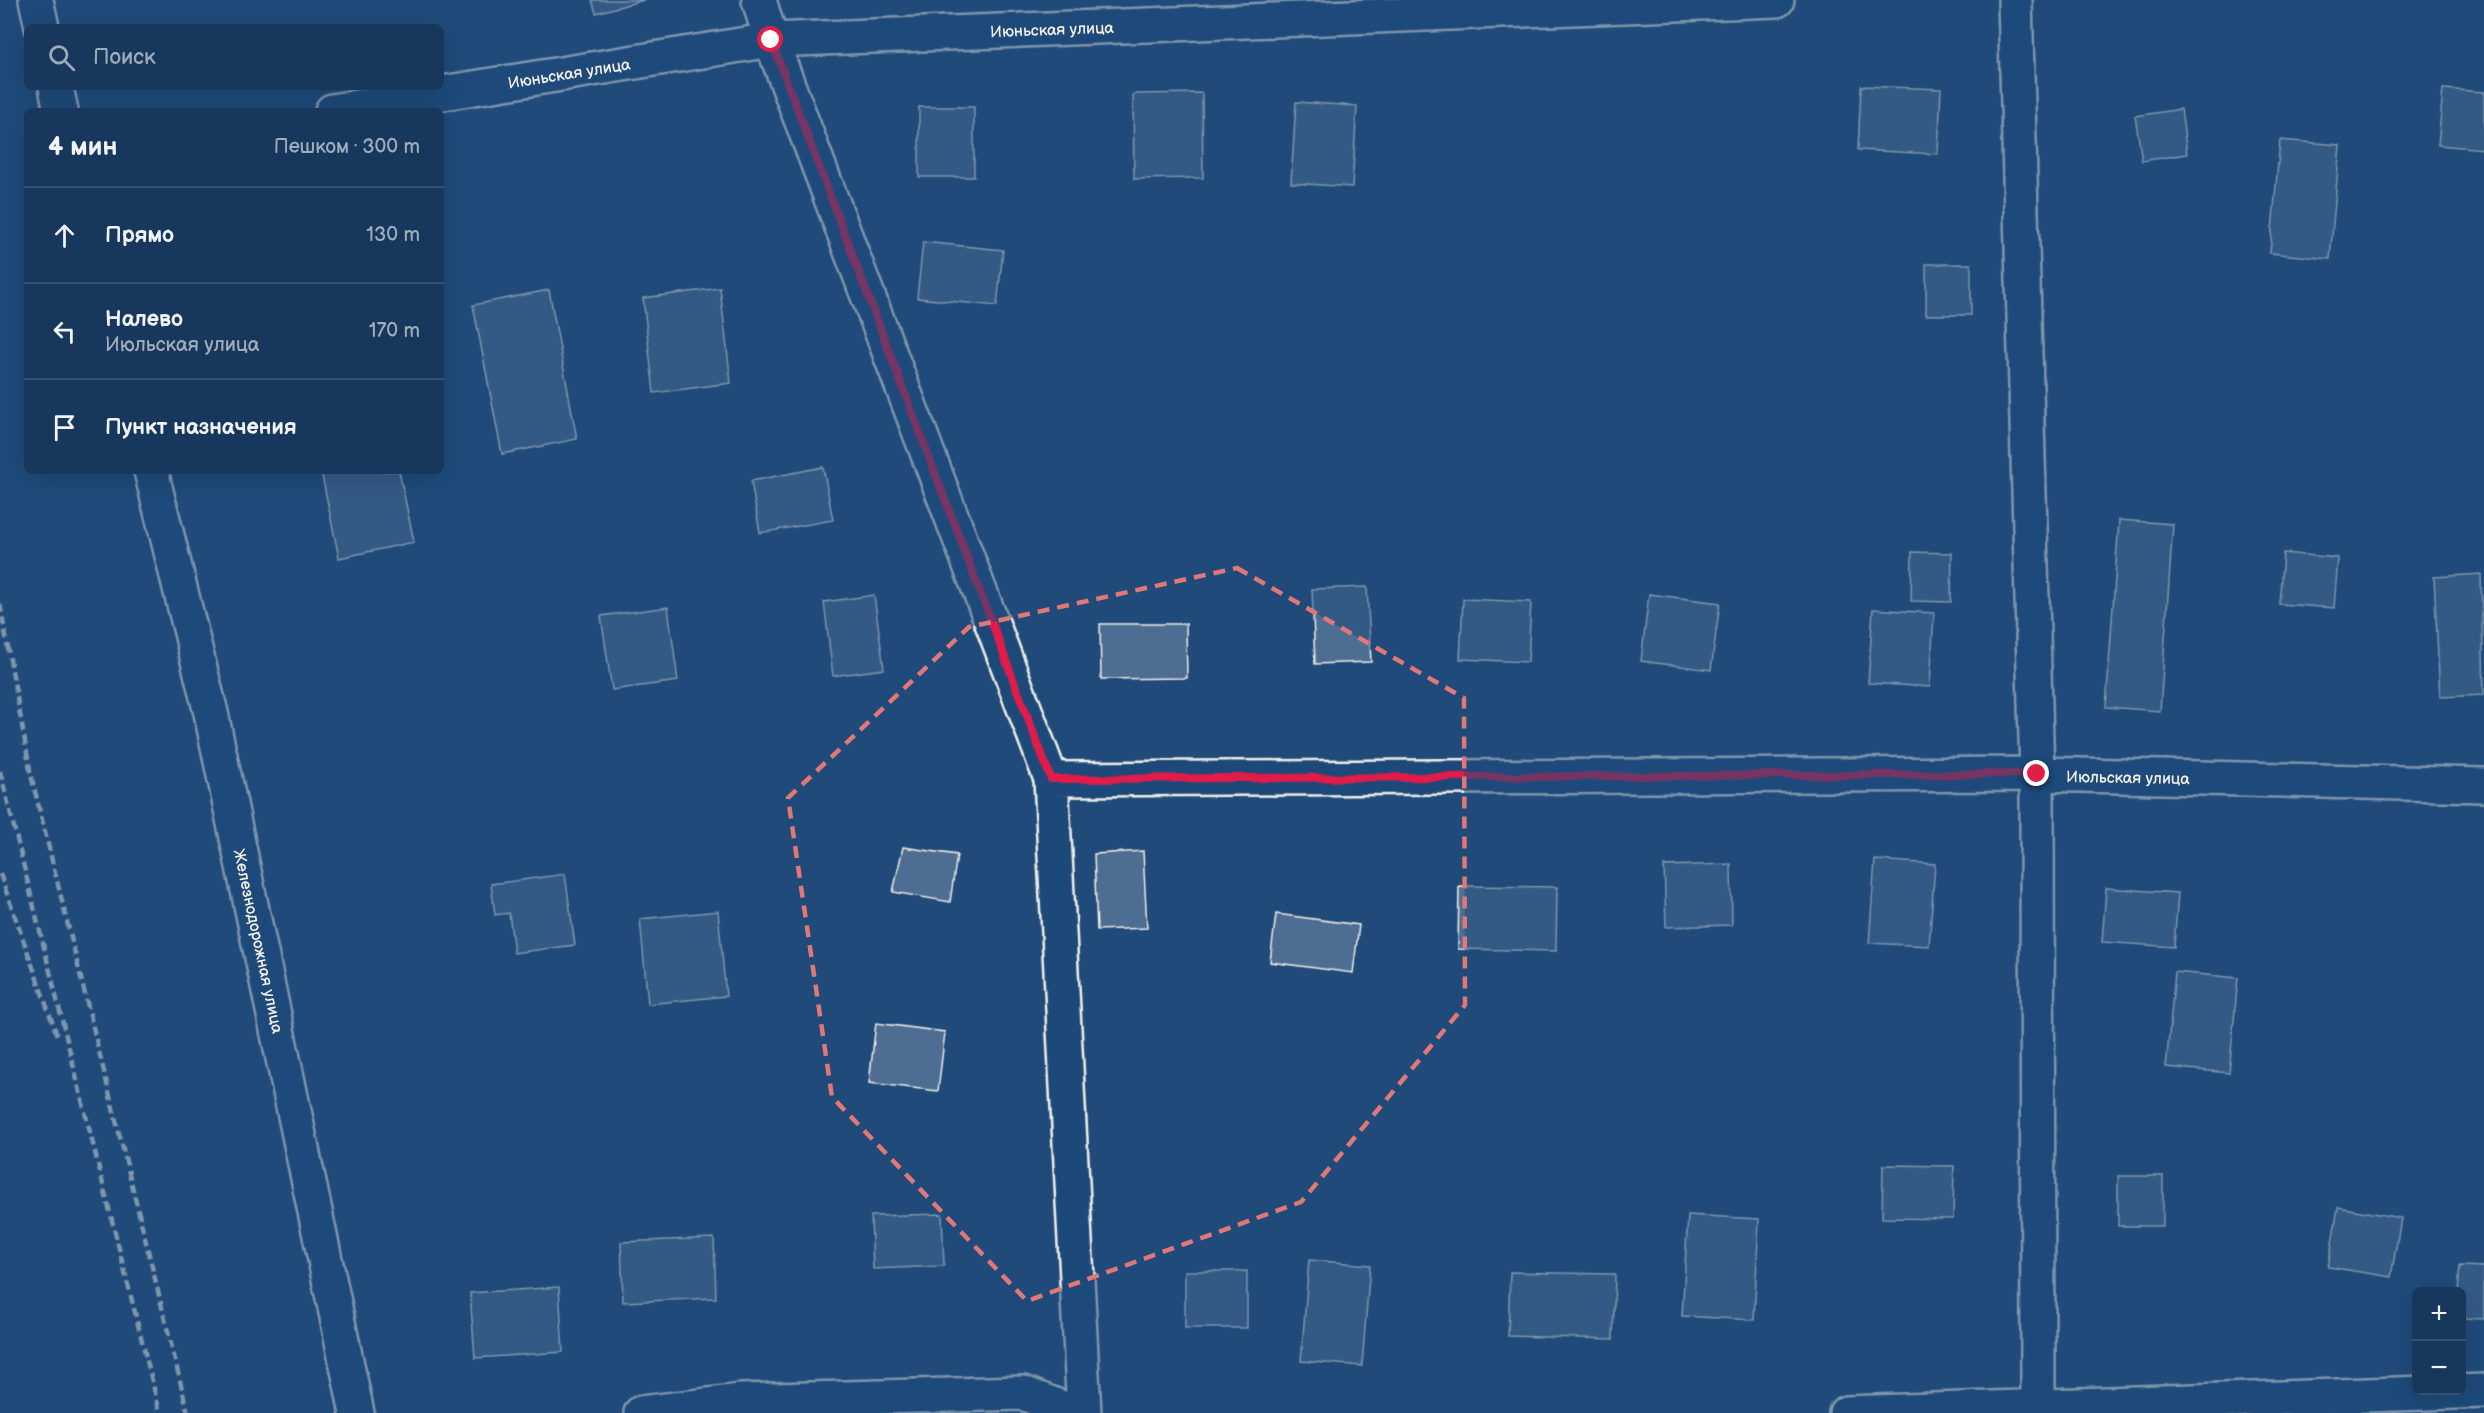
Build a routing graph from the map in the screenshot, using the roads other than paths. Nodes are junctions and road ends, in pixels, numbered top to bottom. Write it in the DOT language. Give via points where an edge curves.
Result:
graph roads {
  1 [pos="36,0"];
  2 [pos="759,0"];
  3 [pos="1777,0"];
  4 [pos="2015,0"];
  5 [pos="41,24"];
  6 [pos="771,40"];
  7 [pos="57,90"];
  8 [pos="60,108"];
  9 [pos="351,108"];
  10 [pos="152,474"];
  11 [pos="2037,774"];
  12 [pos="1051,779"];
  13 [pos="2484,785"];
  14 [pos="2484,1390"];
  15 [pos="2039,1410"];
  16 [pos="357,1413"];
  17 [pos="641,1413"];
  18 [pos="1066,1413"];
  19 [pos="1084,1413"];
  20 [pos="1846,1413"];
  1 -- 5 [label="street"];
  2 -- 6 [label="street"];
  3 -- 6 [label="street, Июньская улица"];
  4 -- 11 [label="street"];
  6 -- 9 [label="street, Июньская улица"];
  6 -- 12 [label="street"];
  7 -- 8 [label="street"];
  10 -- 16 [label="street, Железнодорожная улица" via="211,712"];
  11 -- 12 [label="street, Июльская улица"];
  11 -- 13 [label="street, Июльская улица"];
  11 -- 15 [label="street"];
  12 -- 19 [label="street"];
  14 -- 15 [label="street"];
  15 -- 20 [label="street"];
  17 -- 18 [label="street" via="741,1401 1023,1393"];
}
